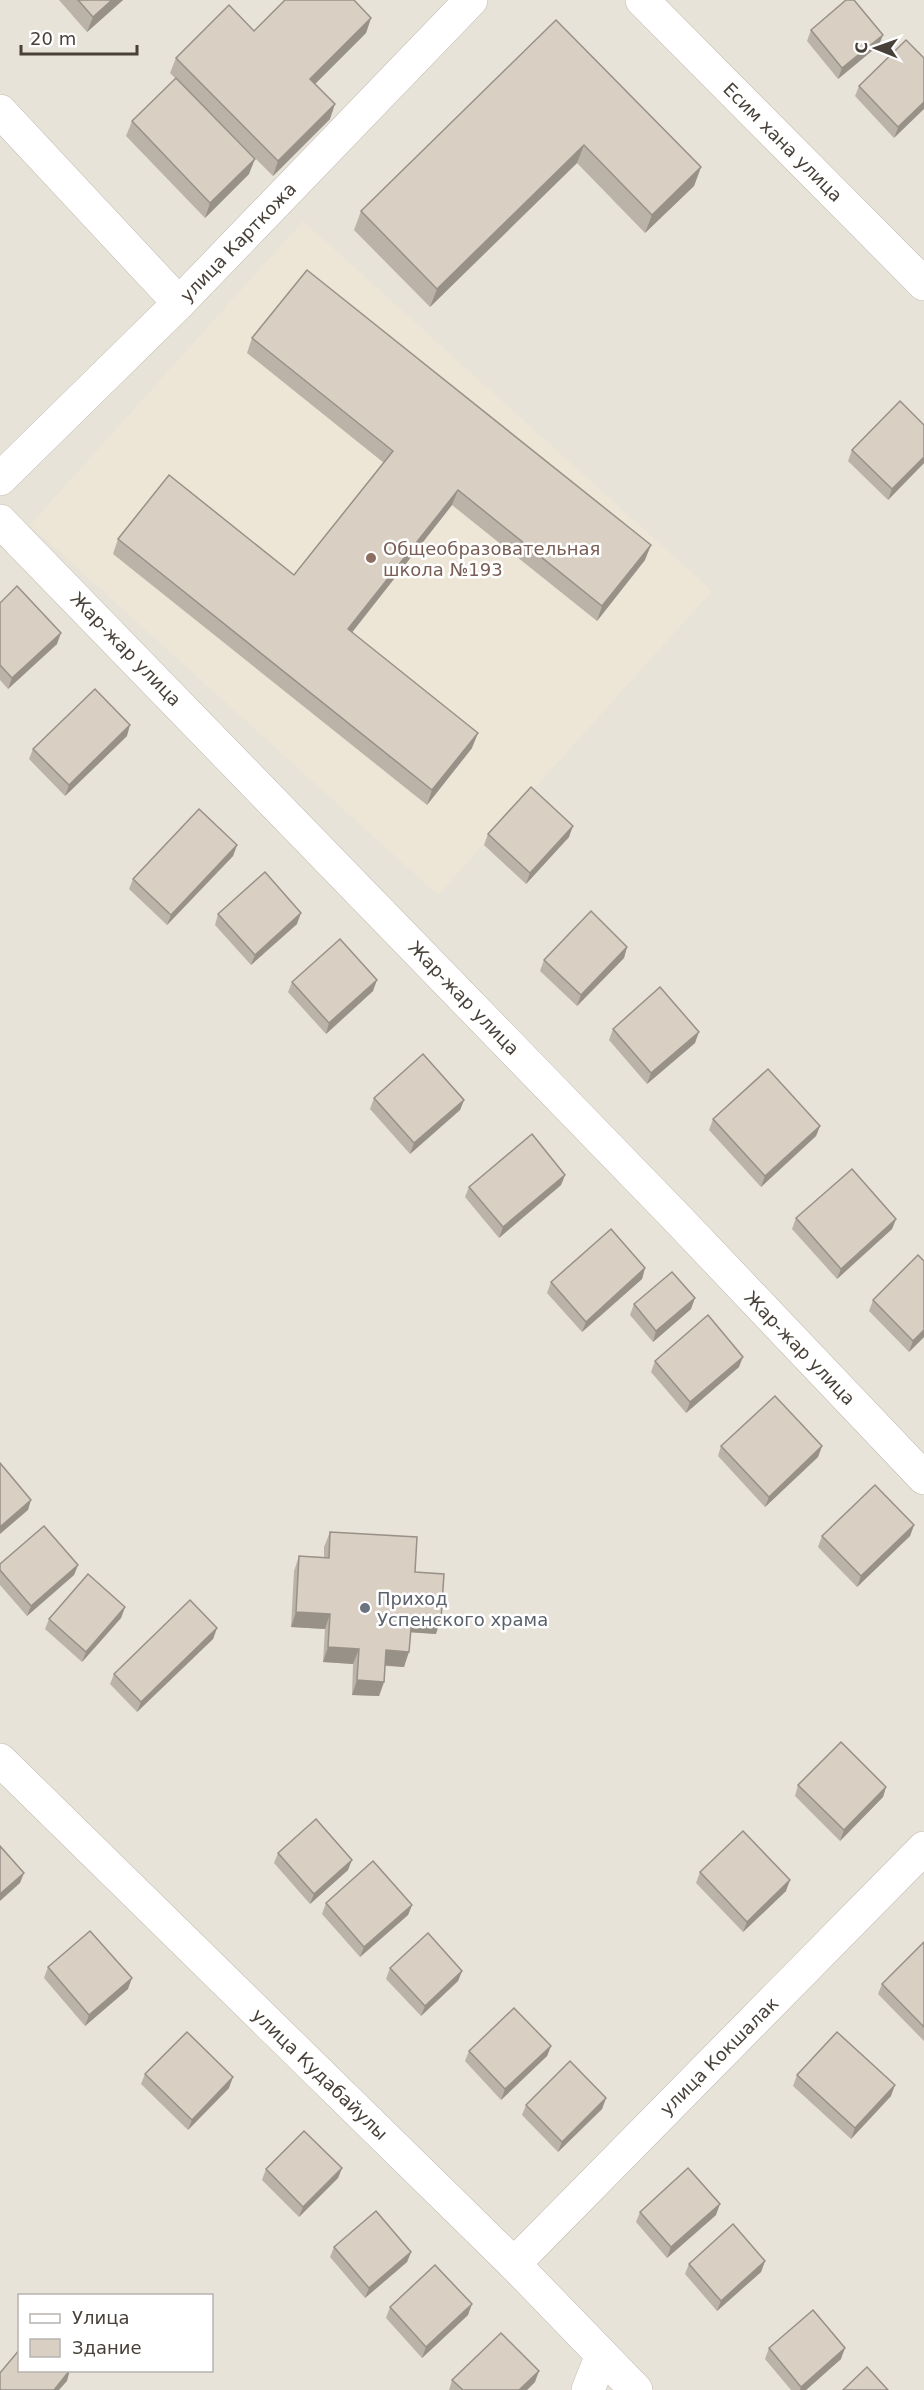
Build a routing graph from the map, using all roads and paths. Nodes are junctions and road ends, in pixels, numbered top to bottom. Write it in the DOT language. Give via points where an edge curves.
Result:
graph roads {
  1 [pos="471,0"];
  2 [pos="642,0"];
  3 [pos="0,111"];
  4 [pos="924,284"];
  5 [pos="179,303"];
  6 [pos="0,479"];
  7 [pos="0,521"];
  8 [pos="924,1478"];
  9 [pos="0,1760"];
  10 [pos="924,1848"];
  11 [pos="514,2264"];
  12 [pos="602,2355"];
  13 [pos="588,2390"];
  14 [pos="636,2390"];
  1 -- 5 [label="street, улица Карткожа"];
  2 -- 4 [label="street, Есим хана улица"];
  3 -- 5 [label="street"];
  5 -- 6 [label="street, улица Карткожа"];
  7 -- 8 [label="street, Жар-жар улица"];
  9 -- 11 [label="street, улица Кудабайулы"];
  10 -- 11 [label="street, улица Кокшалак"];
  11 -- 12 [label="street, улица Кудабайулы"];
  12 -- 13 [label="street"];
  12 -- 14 [label="street, улица Кудабайулы"];
}
